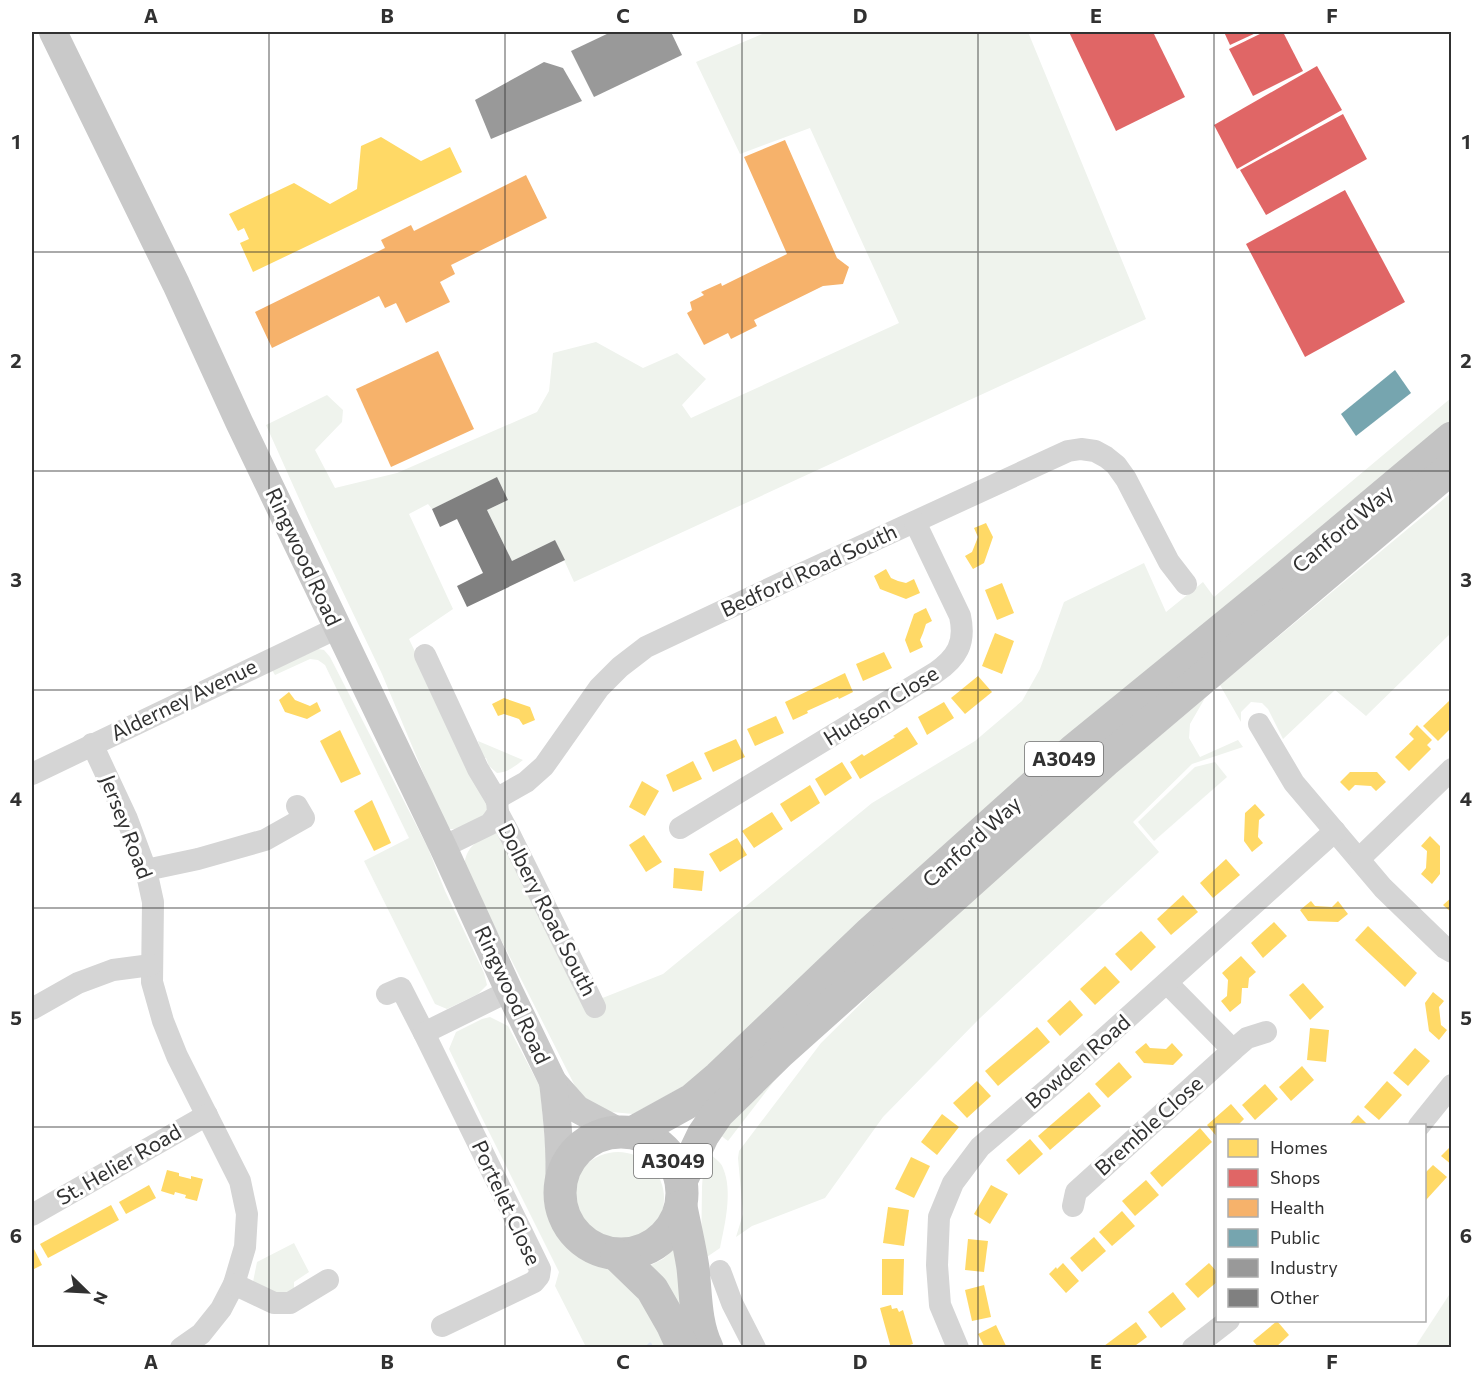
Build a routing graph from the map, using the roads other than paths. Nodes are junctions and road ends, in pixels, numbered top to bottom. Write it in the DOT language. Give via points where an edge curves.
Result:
graph roads {
  1 [pos="53,32"];
  2 [pos="1452,438"];
  3 [pos="1452,468"];
  4 [pos="915,522"];
  5 [pos="1186,584"];
  6 [pos="337,628"];
  7 [pos="425,655"];
  8 [pos="1258,724"];
  9 [pos="92,744"];
  10 [pos="1452,769"];
  11 [pos="32,774"];
  12 [pos="297,806"];
  13 [pos="497,806"];
  14 [pos="679,828"];
  15 [pos="1335,831"];
  16 [pos="443,847"];
  17 [pos="1359,859"];
  18 [pos="146,870"];
  19 [pos="1452,952"];
  20 [pos="151,965"];
  21 [pos="1167,983"];
  22 [pos="394,991"];
  23 [pos="509,991"];
  24 [pos="596,1007"];
  25 [pos="32,1009"];
  26 [pos="1266,1032"];
  27 [pos="424,1033"];
  28 [pos="1233,1050"];
  29 [pos="553,1082"];
  30 [pos="1452,1085"];
  31 [pos="207,1115"];
  32 [pos="1420,1124"];
  33 [pos="626,1132"];
  34 [pos="559,1186"];
  35 [pos="681,1194"];
  36 [pos="1073,1206"];
  37 [pos="32,1215"];
  38 [pos="617,1255"];
  39 [pos="720,1271"];
  40 [pos="328,1280"];
  41 [pos="234,1284"];
  42 [pos="1226,1322"];
  43 [pos="442,1326"];
  44 [pos="181,1347"];
  45 [pos="683,1347"];
  46 [pos="707,1347"];
  47 [pos="755,1347"];
  48 [pos="958,1347"];
  49 [pos="1193,1347"];
  1 -- 6 [label="main road, Ringwood Road"];
  2 -- 33 [label="highway, Canford Way / A3049" via="1074,750 692,1100"];
  3 -- 35 [label="highway, Canford Way / A3049" via="1105,761 779,1053 718,1113 703,1135"];
  4 -- 5 [label="street, Bedford Road South" via="1068,451 1095,451 1116,465 1126,479 1169,562"];
  4 -- 13 [label="street, Bedford Road South" via="646,647 600,688 544,766"];
  4 -- 14 [label="street, Hudson Close" via="960,616 962,635 954,658"];
  6 -- 9 [label="street, Alderney Avenue"];
  6 -- 16 [label="main road, Ringwood Road"];
  7 -- 13 [label="street, Dolbery Road South"];
  8 -- 15 [label="street" via="1294,783"];
  9 -- 11 [label="street, Alderney Avenue"];
  9 -- 18 [label="street, Jersey Road"];
  10 -- 17 [label="street"];
  12 -- 18 [label="street" via="304,818 265,840"];
  13 -- 16 [label="street, Bedford Road South" via="490,824"];
  13 -- 24 [label="street, Dolbery Road South"];
  15 -- 17 [label="street"];
  15 -- 21 [label="street, Bowden Road"];
  16 -- 23 [label="main road, Ringwood Road"];
  17 -- 19 [label="street" via="1383,888"];
  18 -- 20 [label="street, Jersey Road" via="153,902"];
  20 -- 25 [label="street" via="113,970 78,983"];
  20 -- 31 [label="street, Jersey Road" via="163,1020"];
  21 -- 28 [label="street"];
  21 -- 48 [label="street, Bowden Road" via="980,1147 953,1183 939,1217 937,1265 940,1305"];
  22 -- 27 [label="street, Portelet Close"];
  23 -- 27 [label="street"];
  23 -- 29 [label="main road, Ringwood Road"];
  26 -- 28 [label="street, Bremble Close" via="1247,1038"];
  27 -- 43 [label="street, Portelet Close" via="540,1269 534,1282"];
  28 -- 36 [label="street, Bremble Close" via="1076,1192"];
  29 -- 33 [label="main road, Ringwood Road" via="577,1109"];
  29 -- 34 [label="main road, Ringwood Road"];
  30 -- 32 [label="street"];
  31 -- 37 [label="street, St. Helier Road"];
  31 -- 41 [label="street, Jersey Road" via="240,1181 247,1214 245,1247"];
  33 -- 34 [label="highway, A3049" via="597,1136 579,1148 566,1165"];
  33 -- 35 [label="highway, A3049" via="656,1142 672,1159"];
  34 -- 38 [label="highway" via="564,1215 580,1240"];
  35 -- 38 [label="highway, A3049" via="672,1227 657,1243 638,1252"];
  35 -- 46 [label="highway, A3049" via="697,1312"];
  38 -- 45 [label="highway" via="652,1289"];
  39 -- 47 [label="street"];
  40 -- 41 [label="street" via="290,1303 274,1303"];
  41 -- 44 [label="street, Jersey Road" via="201,1334"];
  42 -- 49 [label="street"];
}
